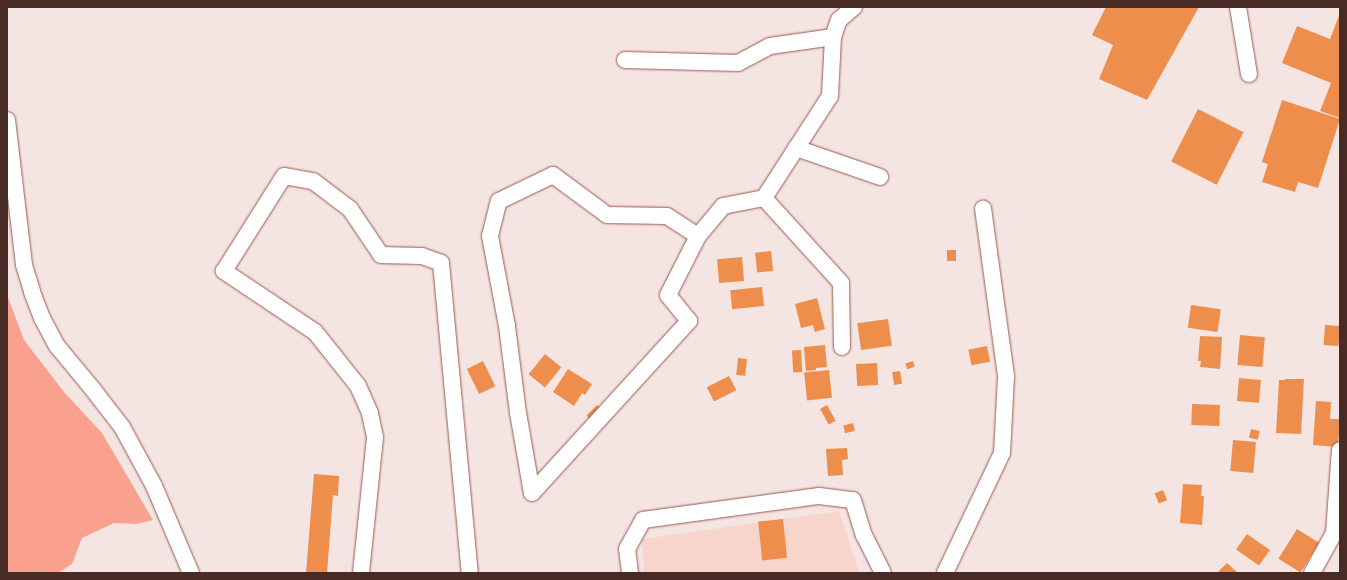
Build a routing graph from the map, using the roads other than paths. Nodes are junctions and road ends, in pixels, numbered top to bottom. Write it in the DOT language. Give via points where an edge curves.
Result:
graph roads {
  1 [pos="854,7"];
  2 [pos="1238,7"];
  3 [pos="833,37"];
  4 [pos="625,60"];
  5 [pos="1249,74"];
  6 [pos="7,120"];
  7 [pos="796,148"];
  8 [pos="880,177"];
  9 [pos="764,198"];
  10 [pos="983,209"];
  11 [pos="698,236"];
  12 [pos="842,347"];
  13 [pos="1340,450"];
  14 [pos="191,573"];
  15 [pos="361,573"];
  16 [pos="470,573"];
  17 [pos="630,573"];
  18 [pos="883,573"];
  19 [pos="945,573"];
  20 [pos="1312,573"];
  1 -- 3 [label="street" via="839,20"];
  2 -- 5 [label="street"];
  3 -- 4 [label="street" via="770,46 738,63"];
  3 -- 7 [label="street" via="830,96"];
  6 -- 14 [label="street" via="24,265 42,318 57,346 122,427 154,486"];
  7 -- 8 [label="street"];
  7 -- 9 [label="street"];
  9 -- 11 [label="street" via="723,206"];
  9 -- 12 [label="street" via="841,283"];
  10 -- 19 [label="street" via="1006,376 1002,453"];
  11 -- 11 [label="street" via="668,295 689,321 532,493 518,413 507,326 490,236 499,202 553,175 607,215 667,216"];
  13 -- 20 [label="street" via="1334,533"];
  15 -- 16 [label="street" via="375,437 370,412 358,386 315,332 224,271 284,176 313,181 350,209 381,255 422,256 441,263"];
  17 -- 18 [label="street" via="627,549 643,520 819,496 853,500 864,535"];
}
